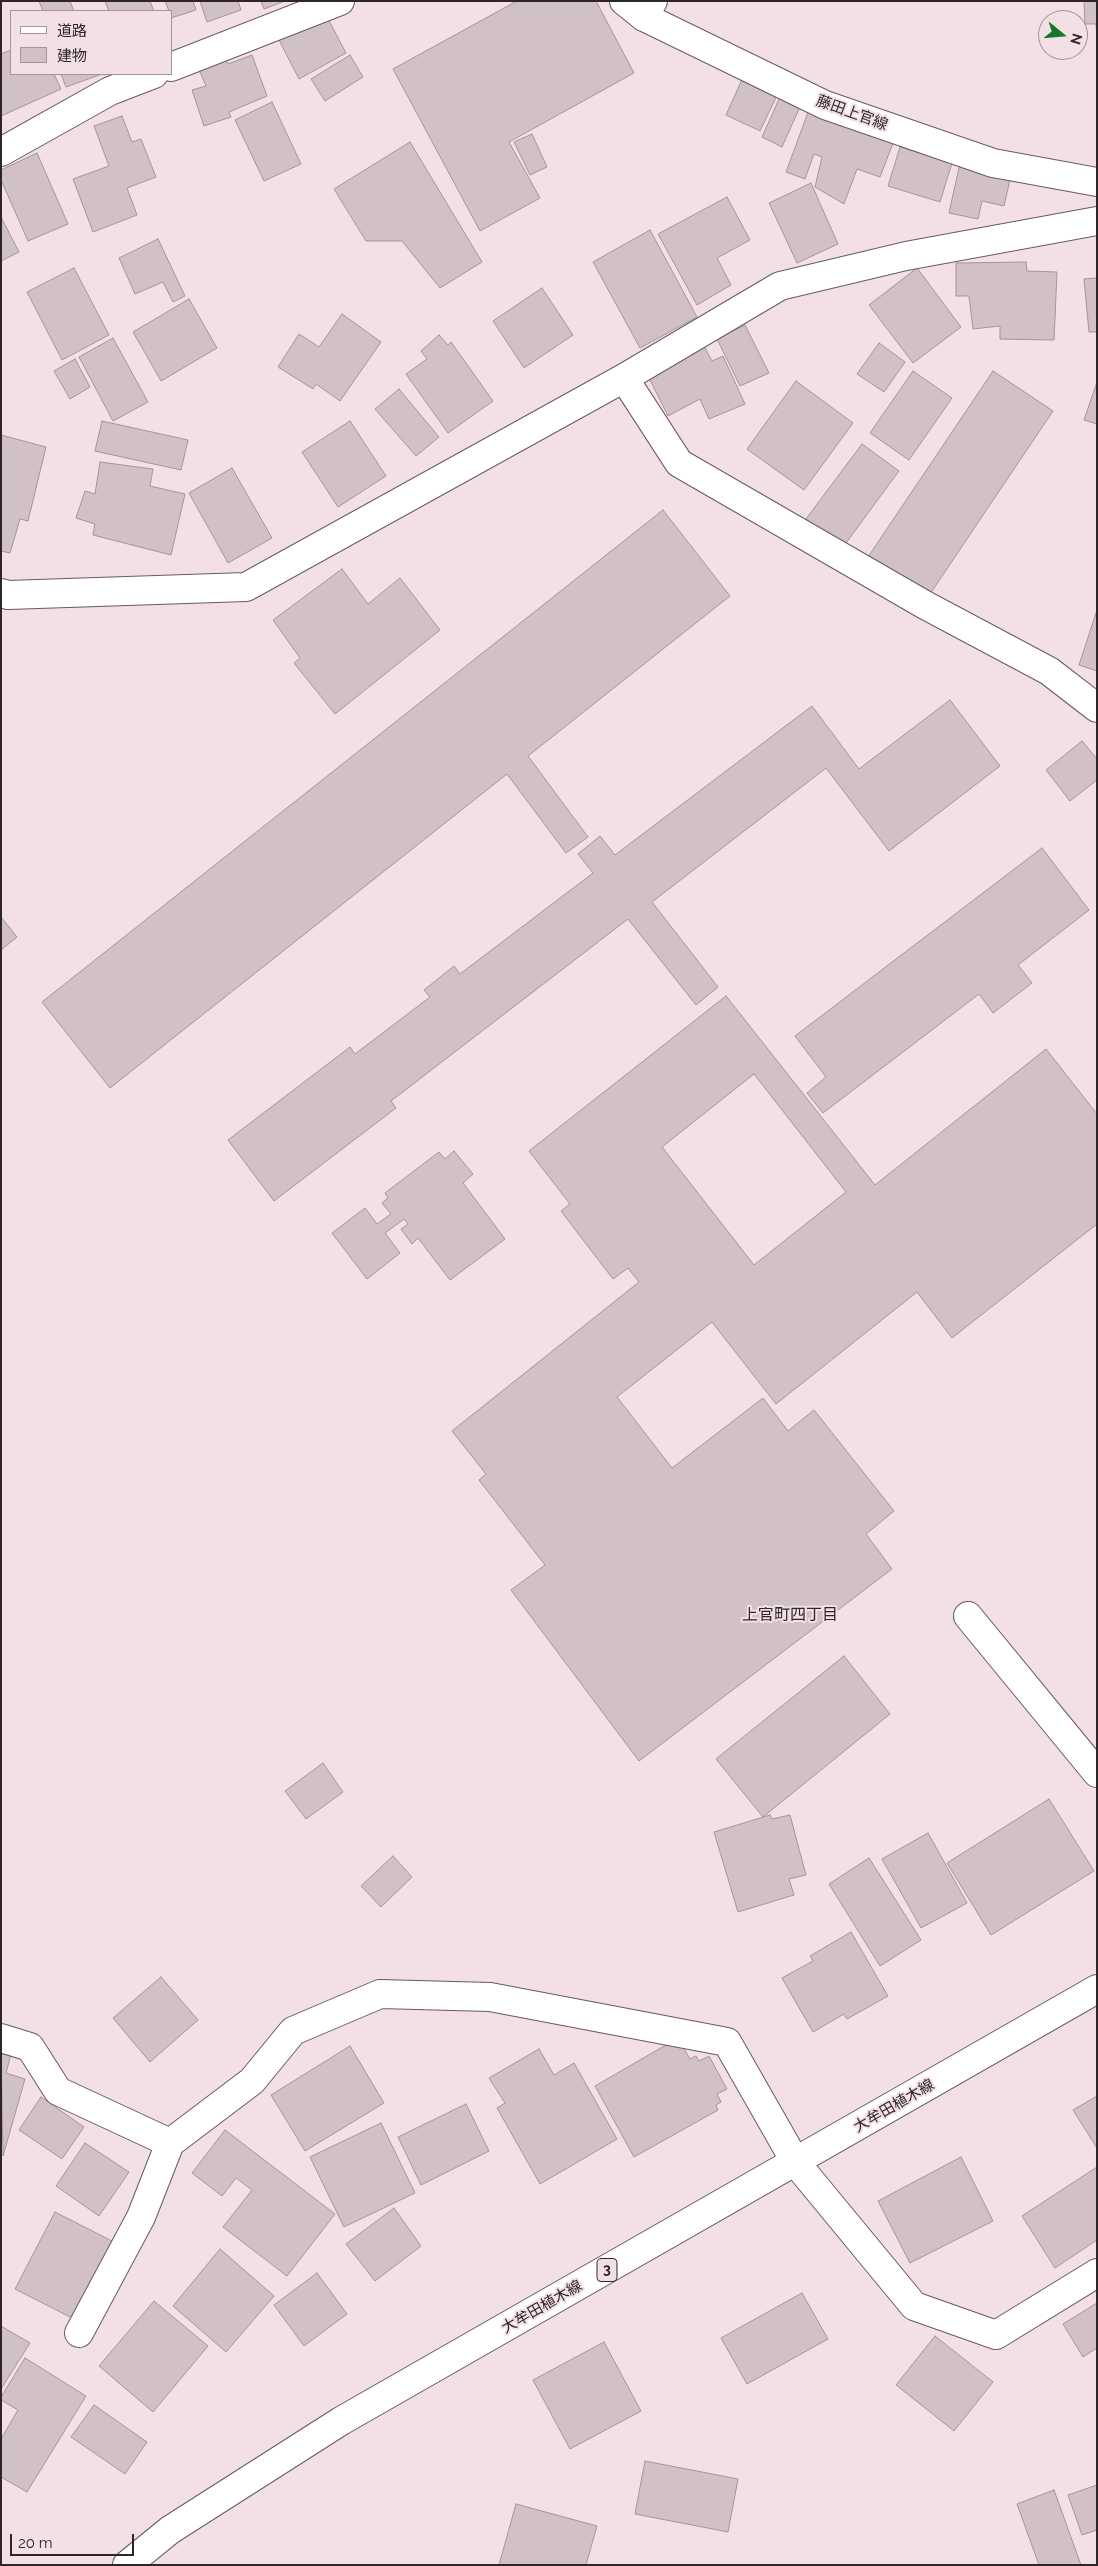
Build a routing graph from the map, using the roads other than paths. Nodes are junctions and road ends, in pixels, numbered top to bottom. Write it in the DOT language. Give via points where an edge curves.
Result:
graph roads {
  1 [pos="340,1"];
  2 [pos="640,6"];
  3 [pos="172,67"];
  4 [pos="151,75"];
  5 [pos="1,152"];
  6 [pos="1097,182"];
  7 [pos="1097,221"];
  8 [pos="624,378"];
  9 [pos="3,596"];
  10 [pos="1097,708"];
  11 [pos="968,1616"];
  12 [pos="1097,1773"];
  13 [pos="1097,1989"];
  14 [pos="1,2038"];
  15 [pos="170,2143"];
  16 [pos="796,2163"];
  17 [pos="1097,2272"];
  18 [pos="79,2333"];
  19 [pos="127,2565"];
  1 -- 3 [label="street"];
  2 -- 6 [label="street, 藤田上官線" via="825,105 993,163"];
  4 -- 5 [label="street" via="110,91"];
  7 -- 8 [label="street" via="906,256 780,286"];
  8 -- 9 [label="street" via="246,587"];
  8 -- 10 [label="street" via="679,463 924,605 1049,671"];
  11 -- 12 [label="street"];
  13 -- 16 [label="street, 大牟田植木線 / 3"];
  14 -- 15 [label="street" via="30,2047 58,2091"];
  15 -- 16 [label="street" via="252,2081 293,2031 380,1994 490,1997 727,2042"];
  15 -- 18 [label="street" via="141,2217"];
  16 -- 17 [label="street" via="914,2306 996,2335"];
  16 -- 19 [label="street, 大牟田植木線 / 3" via="341,2422 170,2530"];
}
